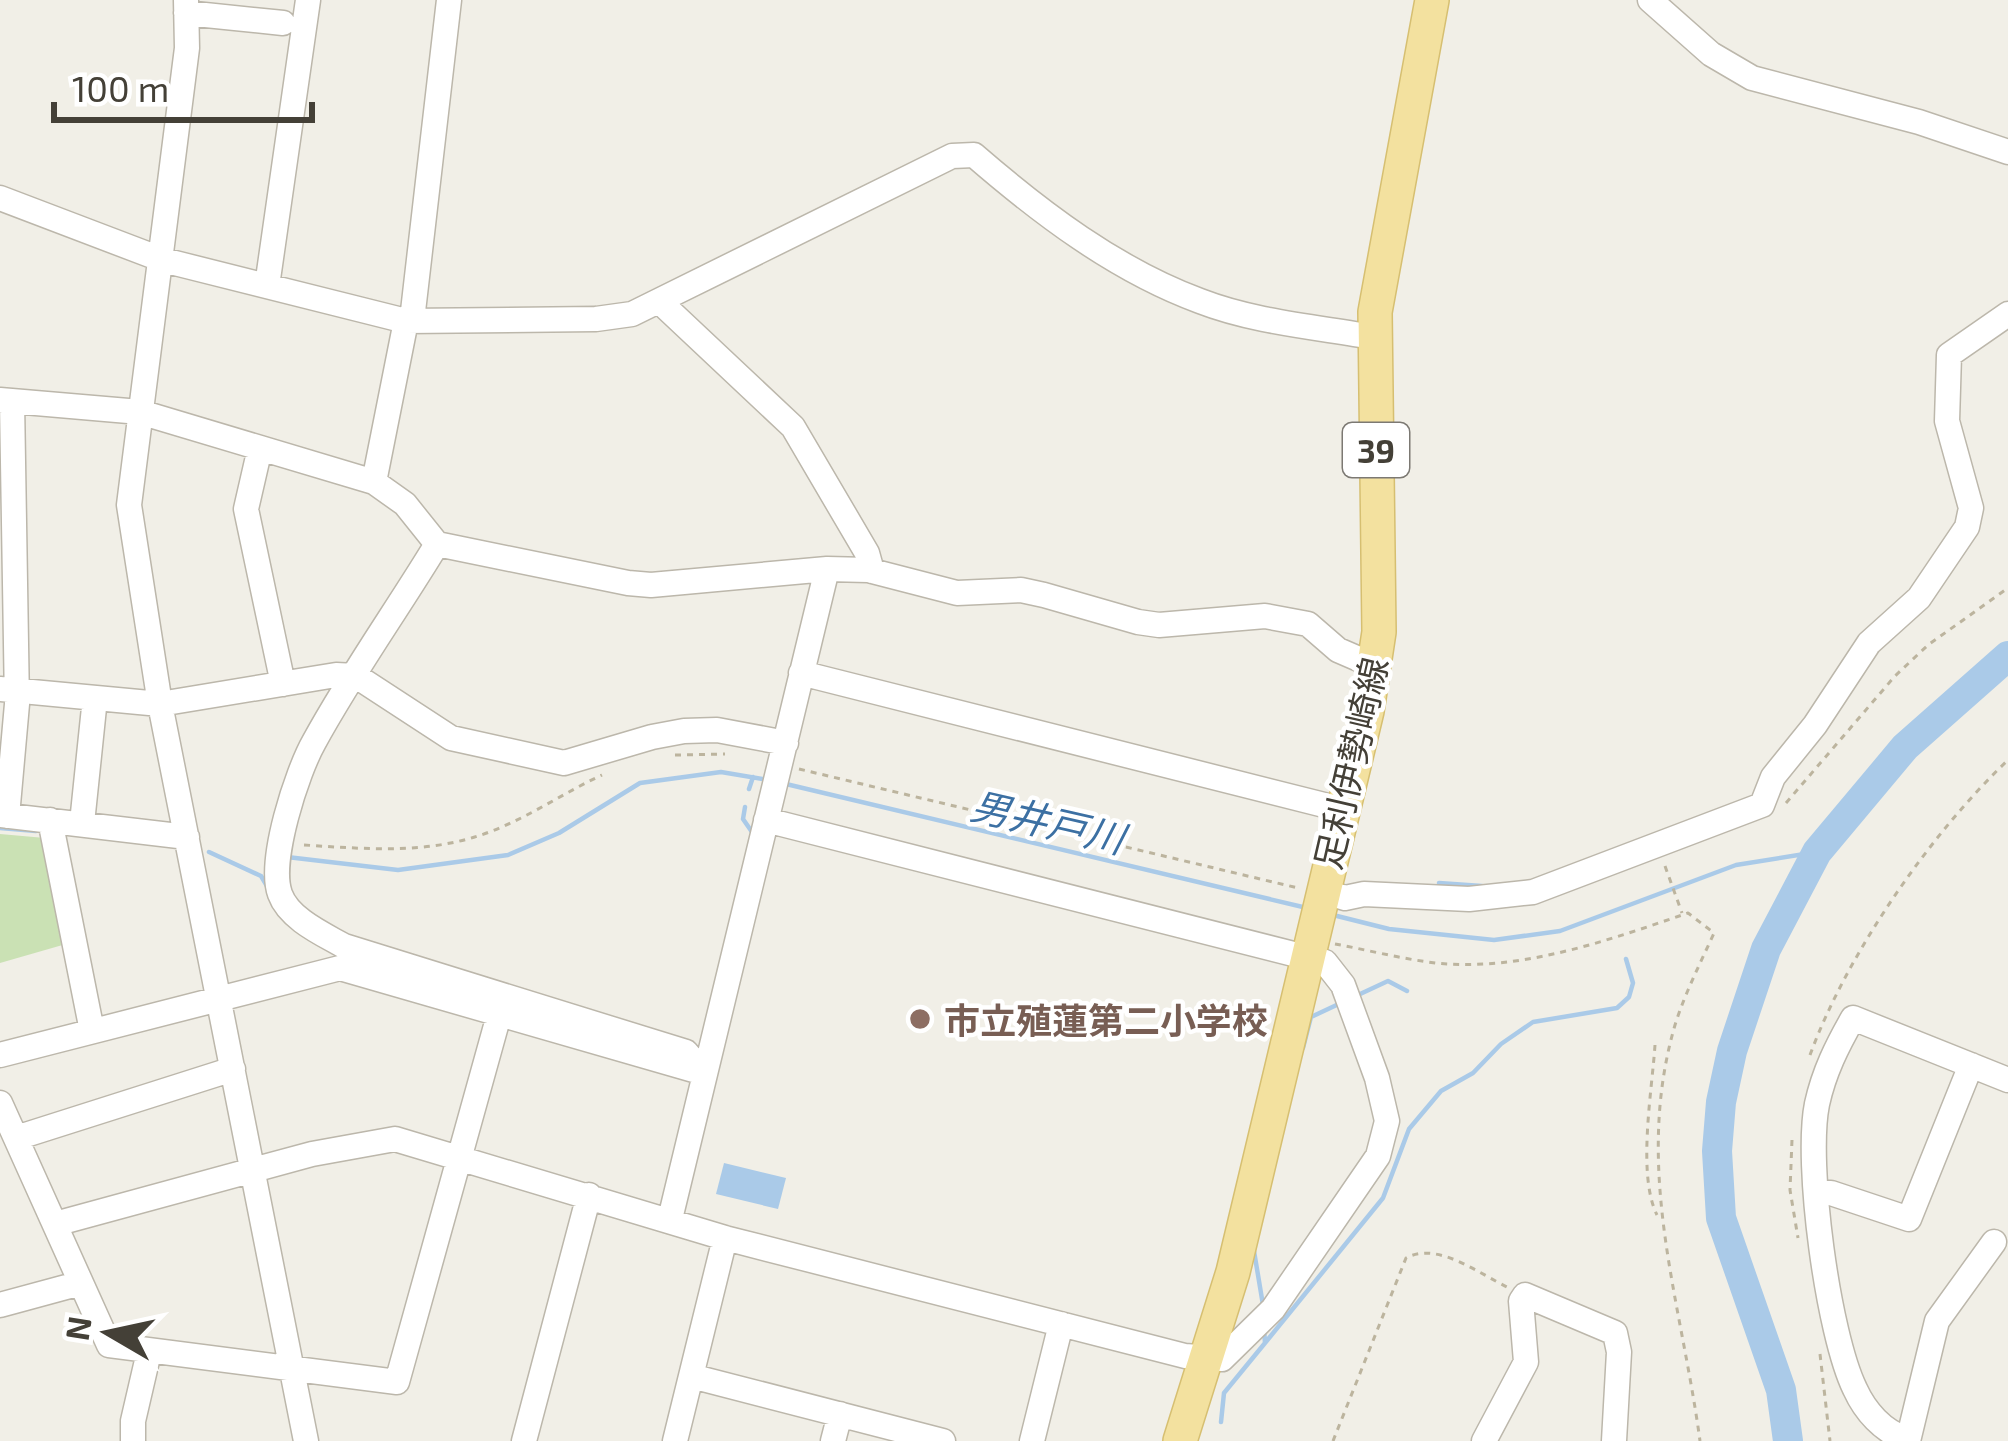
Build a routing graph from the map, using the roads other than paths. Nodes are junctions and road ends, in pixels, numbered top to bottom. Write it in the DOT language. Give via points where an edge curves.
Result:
graph roads {
  1 [pos="308,0"];
  2 [pos="449,0"];
  3 [pos="1432,0"];
  4 [pos="1649,0"];
  5 [pos="186,7"];
  6 [pos="284,23"];
  7 [pos="2008,152"];
  8 [pos="0,198"];
  9 [pos="163,260"];
  10 [pos="267,286"];
  11 [pos="659,301"];
  12 [pos="2008,314"];
  13 [pos="409,321"];
  14 [pos="1373,337"];
  15 [pos="6,401"];
  16 [pos="140,412"];
  17 [pos="260,448"];
  18 [pos="374,482"];
  19 [pos="437,544"];
  20 [pos="827,568"];
  21 [pos="872,571"];
  22 [pos="1375,666"];
  23 [pos="801,673"];
  24 [pos="356,676"];
  25 [pos="283,684"];
  26 [pos="8,689"];
  27 [pos="95,698"];
  28 [pos="160,704"];
  29 [pos="784,759"];
  30 [pos="769,809"];
  31 [pos="1343,810"];
  32 [pos="3,816"];
  33 [pos="50,820"];
  34 [pos="82,823"];
  35 [pos="187,837"];
  36 [pos="1318,893"];
  37 [pos="1313,944"];
  38 [pos="217,999"];
  39 [pos="499,1015"];
  40 [pos="92,1031"];
  41 [pos="0,1055"];
  42 [pos="1971,1065"];
  43 [pos="232,1069"];
  44 [pos="704,1073"];
  45 [pos="2008,1080"];
  46 [pos="0,1103"];
  47 [pos="16,1138"];
  48 [pos="461,1157"];
  49 [pos="256,1172"];
  50 [pos="1816,1193"];
  51 [pos="589,1195"];
  52 [pos="670,1219"];
  53 [pos="55,1224"];
  54 [pos="725,1238"];
  55 [pos="1994,1243"];
  56 [pos="81,1283"];
  57 [pos="0,1305"];
  58 [pos="1060,1324"];
  59 [pos="149,1352"];
  60 [pos="1208,1361"];
  61 [pos="294,1371"];
  62 [pos="691,1376"];
  63 [pos="840,1414"];
  64 [pos="1907,1440"];
  65 [pos="133,1441"];
  66 [pos="306,1441"];
  67 [pos="524,1441"];
  68 [pos="675,1441"];
  69 [pos="833,1441"];
  70 [pos="943,1441"];
  71 [pos="1032,1441"];
  72 [pos="1180,1441"];
  73 [pos="1484,1441"];
  74 [pos="1614,1441"];
  1 -- 10 [label="street"];
  2 -- 13 [label="street"];
  3 -- 14 [label="main road, 足利伊勢崎線 / 39"];
  4 -- 7 [label="street" via="1711,54 1752,77"];
  5 -- 6 [label="street"];
  5 -- 9 [label="street"];
  8 -- 9 [label="street"];
  9 -- 10 [label="street"];
  9 -- 16 [label="street"];
  10 -- 13 [label="street"];
  11 -- 13 [label="street" via="596,319"];
  11 -- 14 [label="street" via="952,156 974,154 1094,247 1154,282 1242,314"];
  11 -- 21 [label="street" via="793,428"];
  12 -- 36 [label="street" via="1949,355 1947,421 1971,508 1967,527 1919,598 1869,643 1773,777 1762,805 1533,892"];
  13 -- 18 [label="street"];
  14 -- 22 [label="main road, 足利伊勢崎線 / 39"];
  15 -- 16 [label="street"];
  15 -- 26 [label="street"];
  16 -- 17 [label="street"];
  16 -- 28 [label="street" via="129,505"];
  17 -- 18 [label="street"];
  17 -- 25 [label="street" via="246,509"];
  18 -- 19 [label="street" via="405,504"];
  19 -- 20 [label="street" via="651,585"];
  19 -- 24 [label="street"];
  20 -- 21 [label="street"];
  20 -- 23 [label="street"];
  21 -- 22 [label="street" via="957,593 1021,590 1160,625 1265,616 1308,624 1338,650"];
  22 -- 31 [label="main road, 足利伊勢崎線 / 39"];
  23 -- 29 [label="street"];
  23 -- 31 [label="street"];
  24 -- 25 [label="street"];
  24 -- 29 [label="street" via="451,738 565,764 652,737 717,730"];
  24 -- 44 [label="street" via="312,744 290,807 277,876 288,908 344,946 686,1052"];
  25 -- 28 [label="street"];
  26 -- 27 [label="street"];
  26 -- 32 [label="street"];
  27 -- 28 [label="street"];
  27 -- 34 [label="street"];
  28 -- 35 [label="street"];
  29 -- 30 [label="street"];
  30 -- 37 [label="street"];
  30 -- 44 [label="street"];
  31 -- 36 [label="main road, 足利伊勢崎線 / 39"];
  32 -- 33 [label="street"];
  33 -- 34 [label="street"];
  33 -- 40 [label="street"];
  34 -- 35 [label="street"];
  35 -- 38 [label="street"];
  36 -- 37 [label="main road, 足利伊勢崎線 / 39"];
  37 -- 60 [label="main road, 足利伊勢崎線 / 39"];
  37 -- 60 [label="street" via="1343,985 1387,1121 1378,1156 1273,1309 1222,1359"];
  38 -- 39 [label="street" via="350,968"];
  38 -- 40 [label="street"];
  38 -- 43 [label="street"];
  39 -- 44 [label="street"];
  39 -- 48 [label="street"];
  40 -- 41 [label="street"];
  42 -- 45 [label="street"];
  42 -- 50 [label="street" via="1909,1219"];
  42 -- 50 [label="street" via="1852,1018 1816,1106"];
  43 -- 47 [label="street"];
  43 -- 49 [label="street"];
  44 -- 52 [label="street"];
  46 -- 47 [label="street"];
  47 -- 53 [label="street"];
  48 -- 49 [label="street" via="394,1138"];
  48 -- 51 [label="street"];
  48 -- 61 [label="street" via="398,1382"];
  49 -- 53 [label="street"];
  49 -- 61 [label="street"];
  50 -- 64 [label="street" via="1849,1374 1878,1423"];
  51 -- 52 [label="street"];
  51 -- 67 [label="street"];
  52 -- 54 [label="street"];
  53 -- 56 [label="street"];
  54 -- 58 [label="street"];
  54 -- 62 [label="street"];
  55 -- 64 [label="street" via="1937,1321"];
  56 -- 57 [label="street"];
  56 -- 59 [label="street" via="109,1345"];
  58 -- 60 [label="street"];
  58 -- 71 [label="street"];
  59 -- 61 [label="street"];
  59 -- 65 [label="street"];
  60 -- 72 [label="main road, 足利伊勢崎線 / 39"];
  61 -- 66 [label="street"];
  62 -- 63 [label="street"];
  62 -- 68 [label="street"];
  63 -- 69 [label="street"];
  63 -- 70 [label="street"];
  73 -- 74 [label="street" via="1526,1362 1525,1295 1615,1334"];
}
